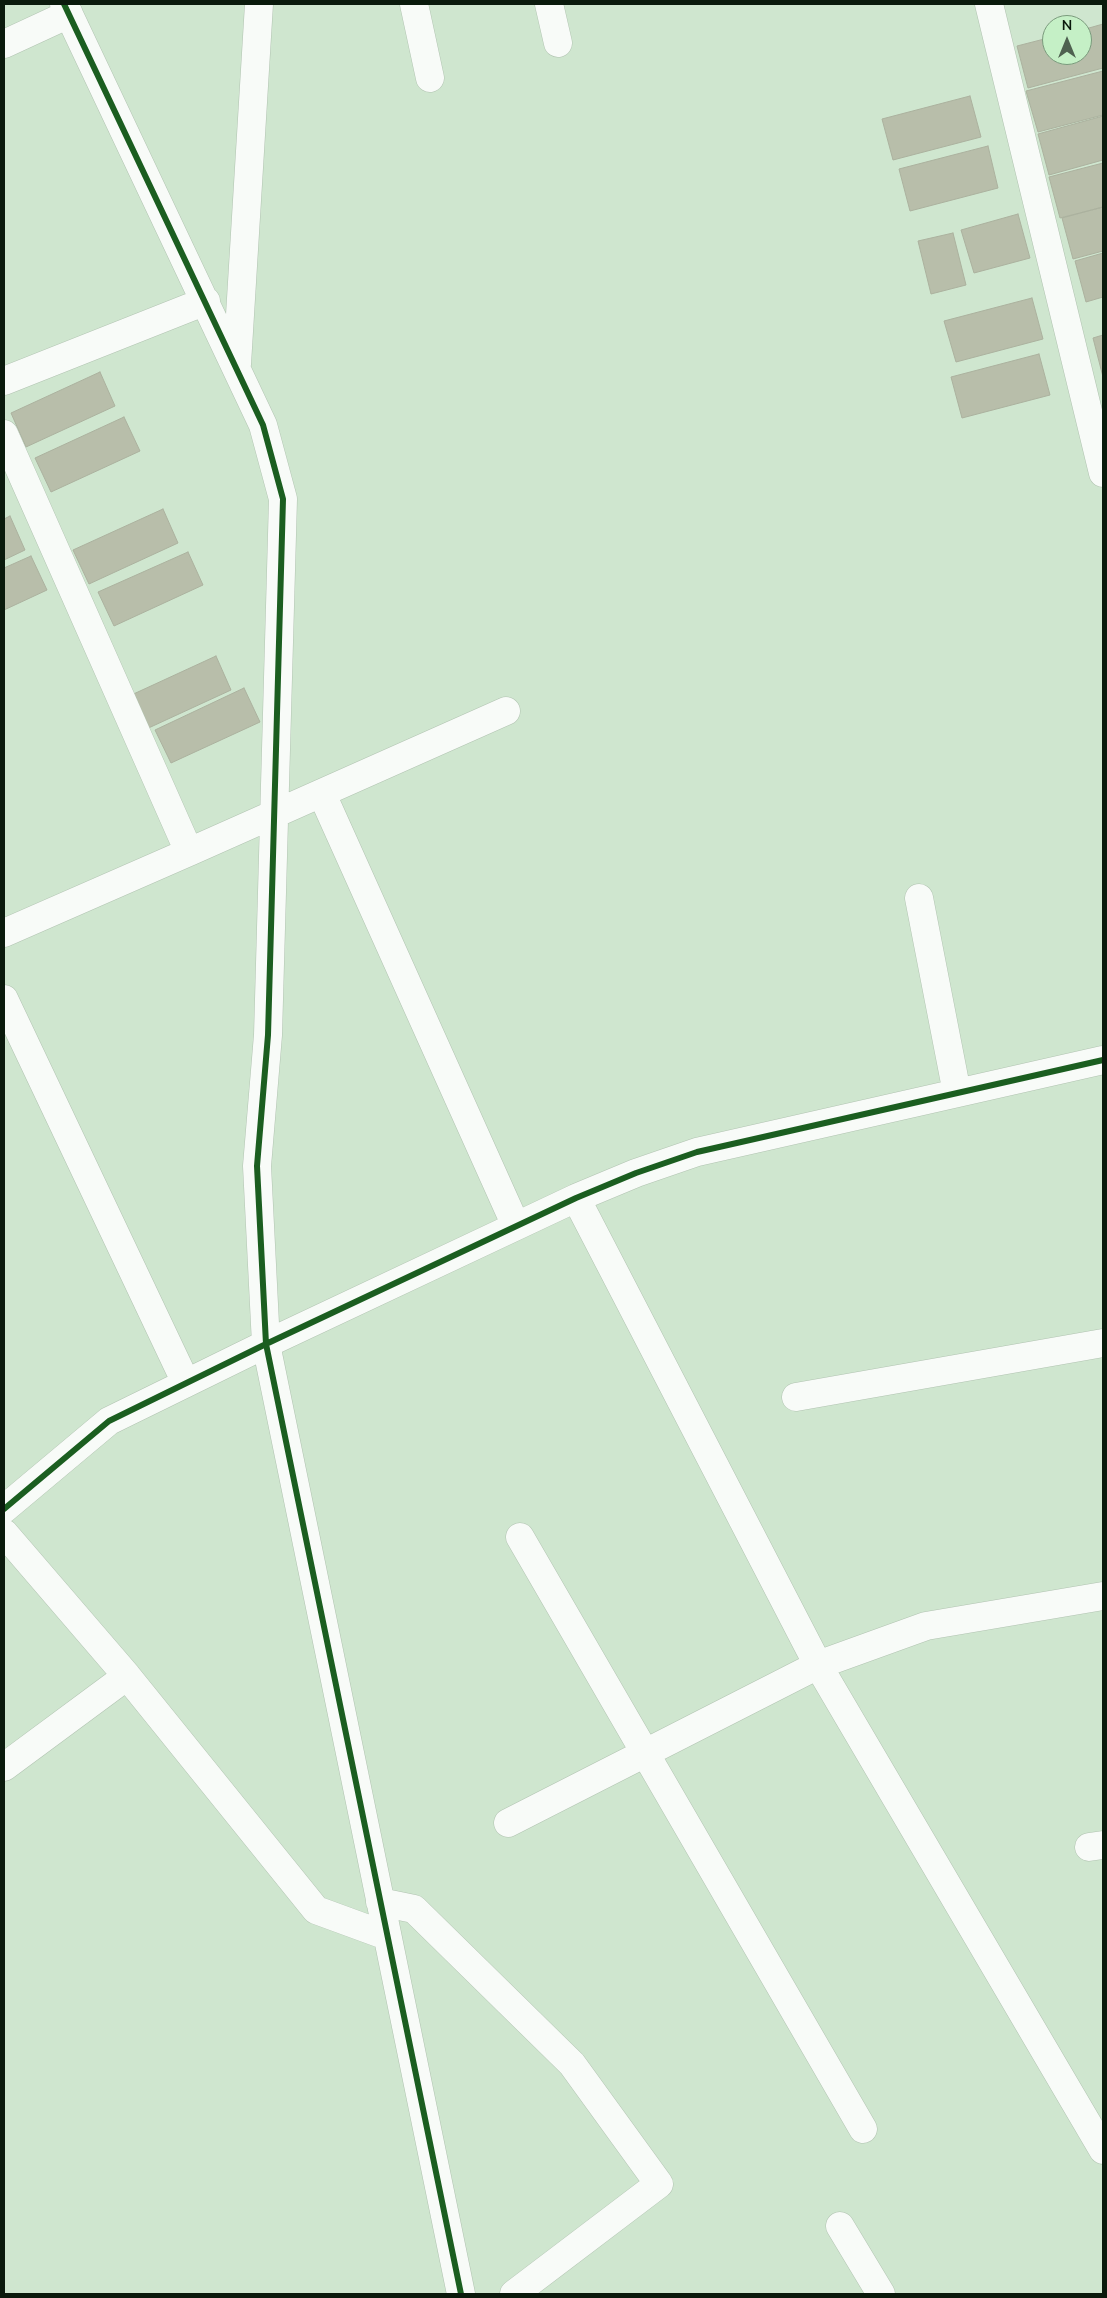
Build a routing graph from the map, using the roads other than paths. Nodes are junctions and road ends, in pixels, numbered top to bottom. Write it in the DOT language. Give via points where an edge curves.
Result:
graph roads {
  1 [pos="259,4"];
  2 [pos="414,4"];
  3 [pos="550,4"];
  4 [pos="990,4"];
  5 [pos="66,9"];
  6 [pos="4,44"];
  7 [pos="558,44"];
  8 [pos="430,78"];
  9 [pos="206,301"];
  10 [pos="236,368"];
  11 [pos="4,381"];
  12 [pos="4,434"];
  13 [pos="1103,473"];
  14 [pos="506,711"];
  15 [pos="322,794"];
  16 [pos="273,814"];
  17 [pos="189,852"];
  18 [pos="919,898"];
  19 [pos="4,932"];
  20 [pos="4,999"];
  21 [pos="1103,1060"];
  22 [pos="957,1094"];
  23 [pos="576,1198"];
  24 [pos="516,1226"];
  25 [pos="1103,1343"];
  26 [pos="266,1344"];
  27 [pos="186,1383"];
  28 [pos="796,1398"];
  29 [pos="4,1509"];
  30 [pos="4,1533"];
  31 [pos="520,1537"];
  32 [pos="1103,1596"];
  33 [pos="818,1665"];
  34 [pos="127,1676"];
  35 [pos="645,1751"];
  36 [pos="4,1767"];
  37 [pos="508,1823"];
  38 [pos="380,1902"];
  39 [pos="387,1936"];
  40 [pos="863,2129"];
  41 [pos="1103,2150"];
  42 [pos="840,2226"];
  43 [pos="461,2294"];
  44 [pos="514,2294"];
  45 [pos="881,2294"];
  1 -- 10 [label="street"];
  2 -- 8 [label="street"];
  3 -- 7 [label="street"];
  4 -- 13 [label="street"];
  5 -- 6 [label="street"];
  5 -- 9 [label="street"];
  9 -- 10 [label="street"];
  9 -- 11 [label="street"];
  10 -- 16 [label="street" via="263,425 283,500"];
  12 -- 17 [label="street"];
  14 -- 15 [label="street"];
  15 -- 16 [label="street"];
  15 -- 24 [label="street"];
  16 -- 17 [label="street"];
  16 -- 26 [label="street" via="268,1035 257,1166"];
  17 -- 19 [label="street"];
  18 -- 22 [label="street"];
  20 -- 27 [label="street"];
  21 -- 22 [label="street"];
  22 -- 23 [label="street" via="697,1152"];
  23 -- 24 [label="street"];
  23 -- 33 [label="street"];
  24 -- 26 [label="street"];
  25 -- 28 [label="street"];
  26 -- 27 [label="street"];
  26 -- 38 [label="street"];
  27 -- 29 [label="street" via="109,1421"];
  30 -- 34 [label="street"];
  31 -- 35 [label="street"];
  32 -- 33 [label="street" via="926,1626"];
  33 -- 35 [label="street"];
  33 -- 41 [label="street"];
  34 -- 36 [label="street"];
  34 -- 39 [label="street" via="316,1910"];
  35 -- 37 [label="street"];
  35 -- 40 [label="street"];
  38 -- 39 [label="street"];
  38 -- 44 [label="street" via="414,1909 572,2064 659,2184"];
  39 -- 43 [label="street"];
  42 -- 45 [label="street"];
}
